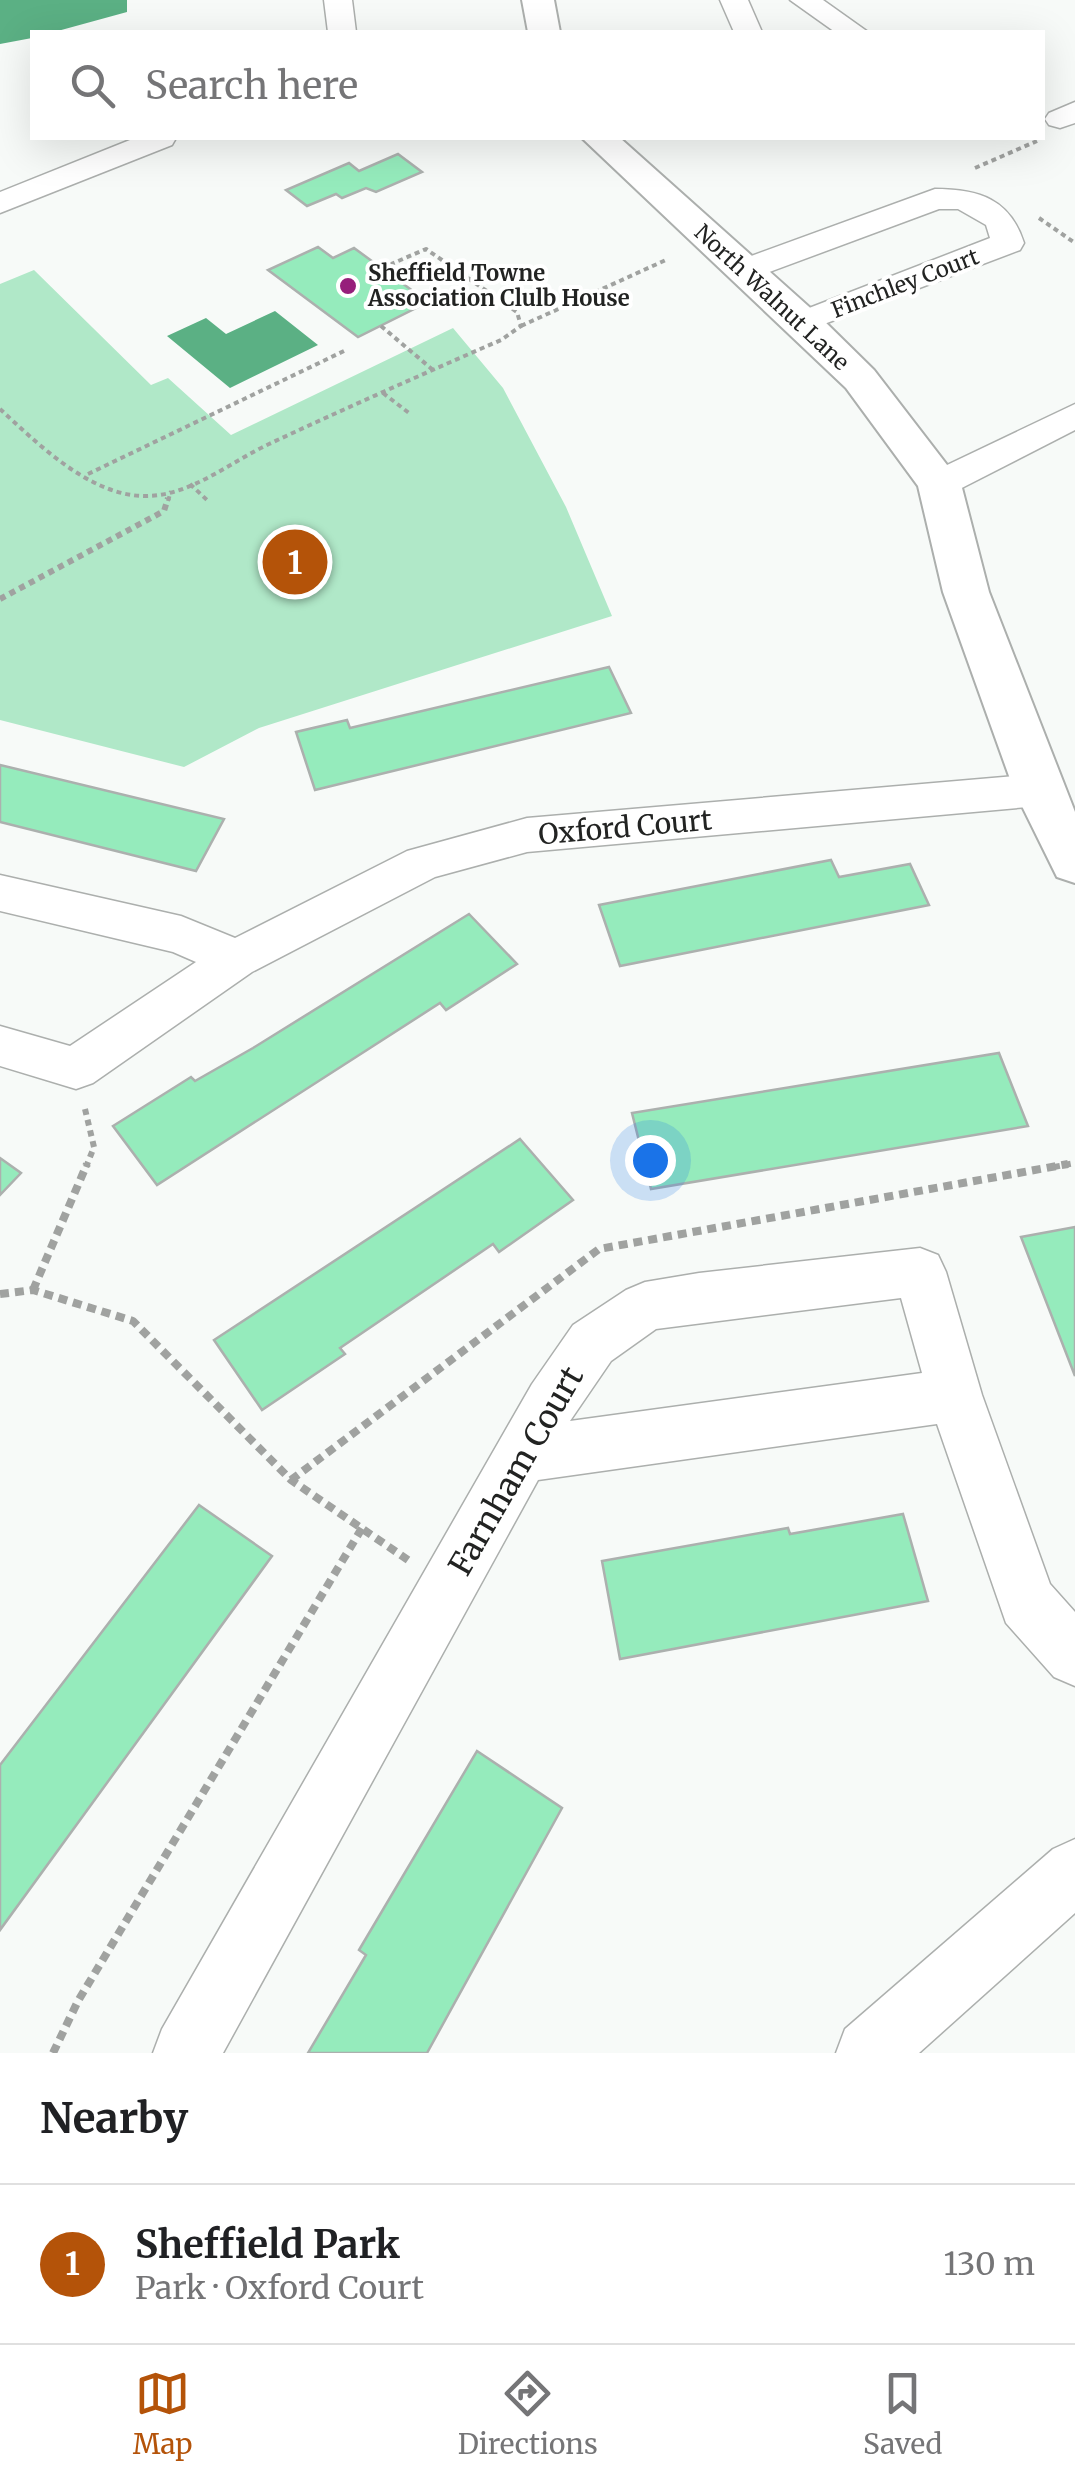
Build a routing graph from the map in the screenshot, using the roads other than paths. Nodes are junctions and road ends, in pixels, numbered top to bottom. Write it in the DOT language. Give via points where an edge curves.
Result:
graph roads {
  1 [pos="338,0"];
  2 [pos="538,0"];
  3 [pos="734,0"];
  4 [pos="804,0"];
  5 [pos="846,28"];
  6 [pos="342,30"];
  7 [pos="544,30"];
  8 [pos="747,30"];
  9 [pos="156,140"];
  10 [pos="601,140"];
  11 [pos="0,202"];
  12 [pos="744,270"];
  13 [pos="803,322"];
  14 [pos="1075,415"];
  15 [pos="939,484"];
  16 [pos="1039,790"];
  17 [pos="1075,863"];
  18 [pos="0,894"];
  19 [pos="236,959"];
  20 [pos="0,1046"];
  21 [pos="956,1395"];
  22 [pos="524,1455"];
  23 [pos="1075,1656"];
  24 [pos="1075,1871"];
  25 [pos="186,2053"];
  26 [pos="868,2053"];
  1 -- 6 [label="street"];
  2 -- 7 [label="street"];
  3 -- 8 [label="street"];
  4 -- 5 [label="street"];
  9 -- 11 [label="street"];
  10 -- 12 [label="street, North Walnut Lane"];
  12 -- 13 [label="street, North Walnut Lane"];
  12 -- 13 [label="street, Finchley Court" via="935,199 964,199 1000,220 1008,244"];
  13 -- 15 [label="street, North Walnut Lane" via="860,379"];
  14 -- 15 [label="street"];
  15 -- 16 [label="street, North Walnut Lane" via="966,592"];
  16 -- 17 [label="street, North Walnut Lane"];
  16 -- 19 [label="street, Oxford Court" via="526,835 423,863"];
  18 -- 19 [label="street" via="182,935"];
  19 -- 20 [label="street, Oxford Court" via="76,1068"];
  21 -- 22 [label="street"];
  21 -- 22 [label="street, Farnham Court" via="920,1272 699,1297 646,1308 592,1343"];
  21 -- 23 [label="street, Farnham Court" via="1028,1602"];
  22 -- 25 [label="street, Farnham Court"];
  24 -- 26 [label="street"];
}
